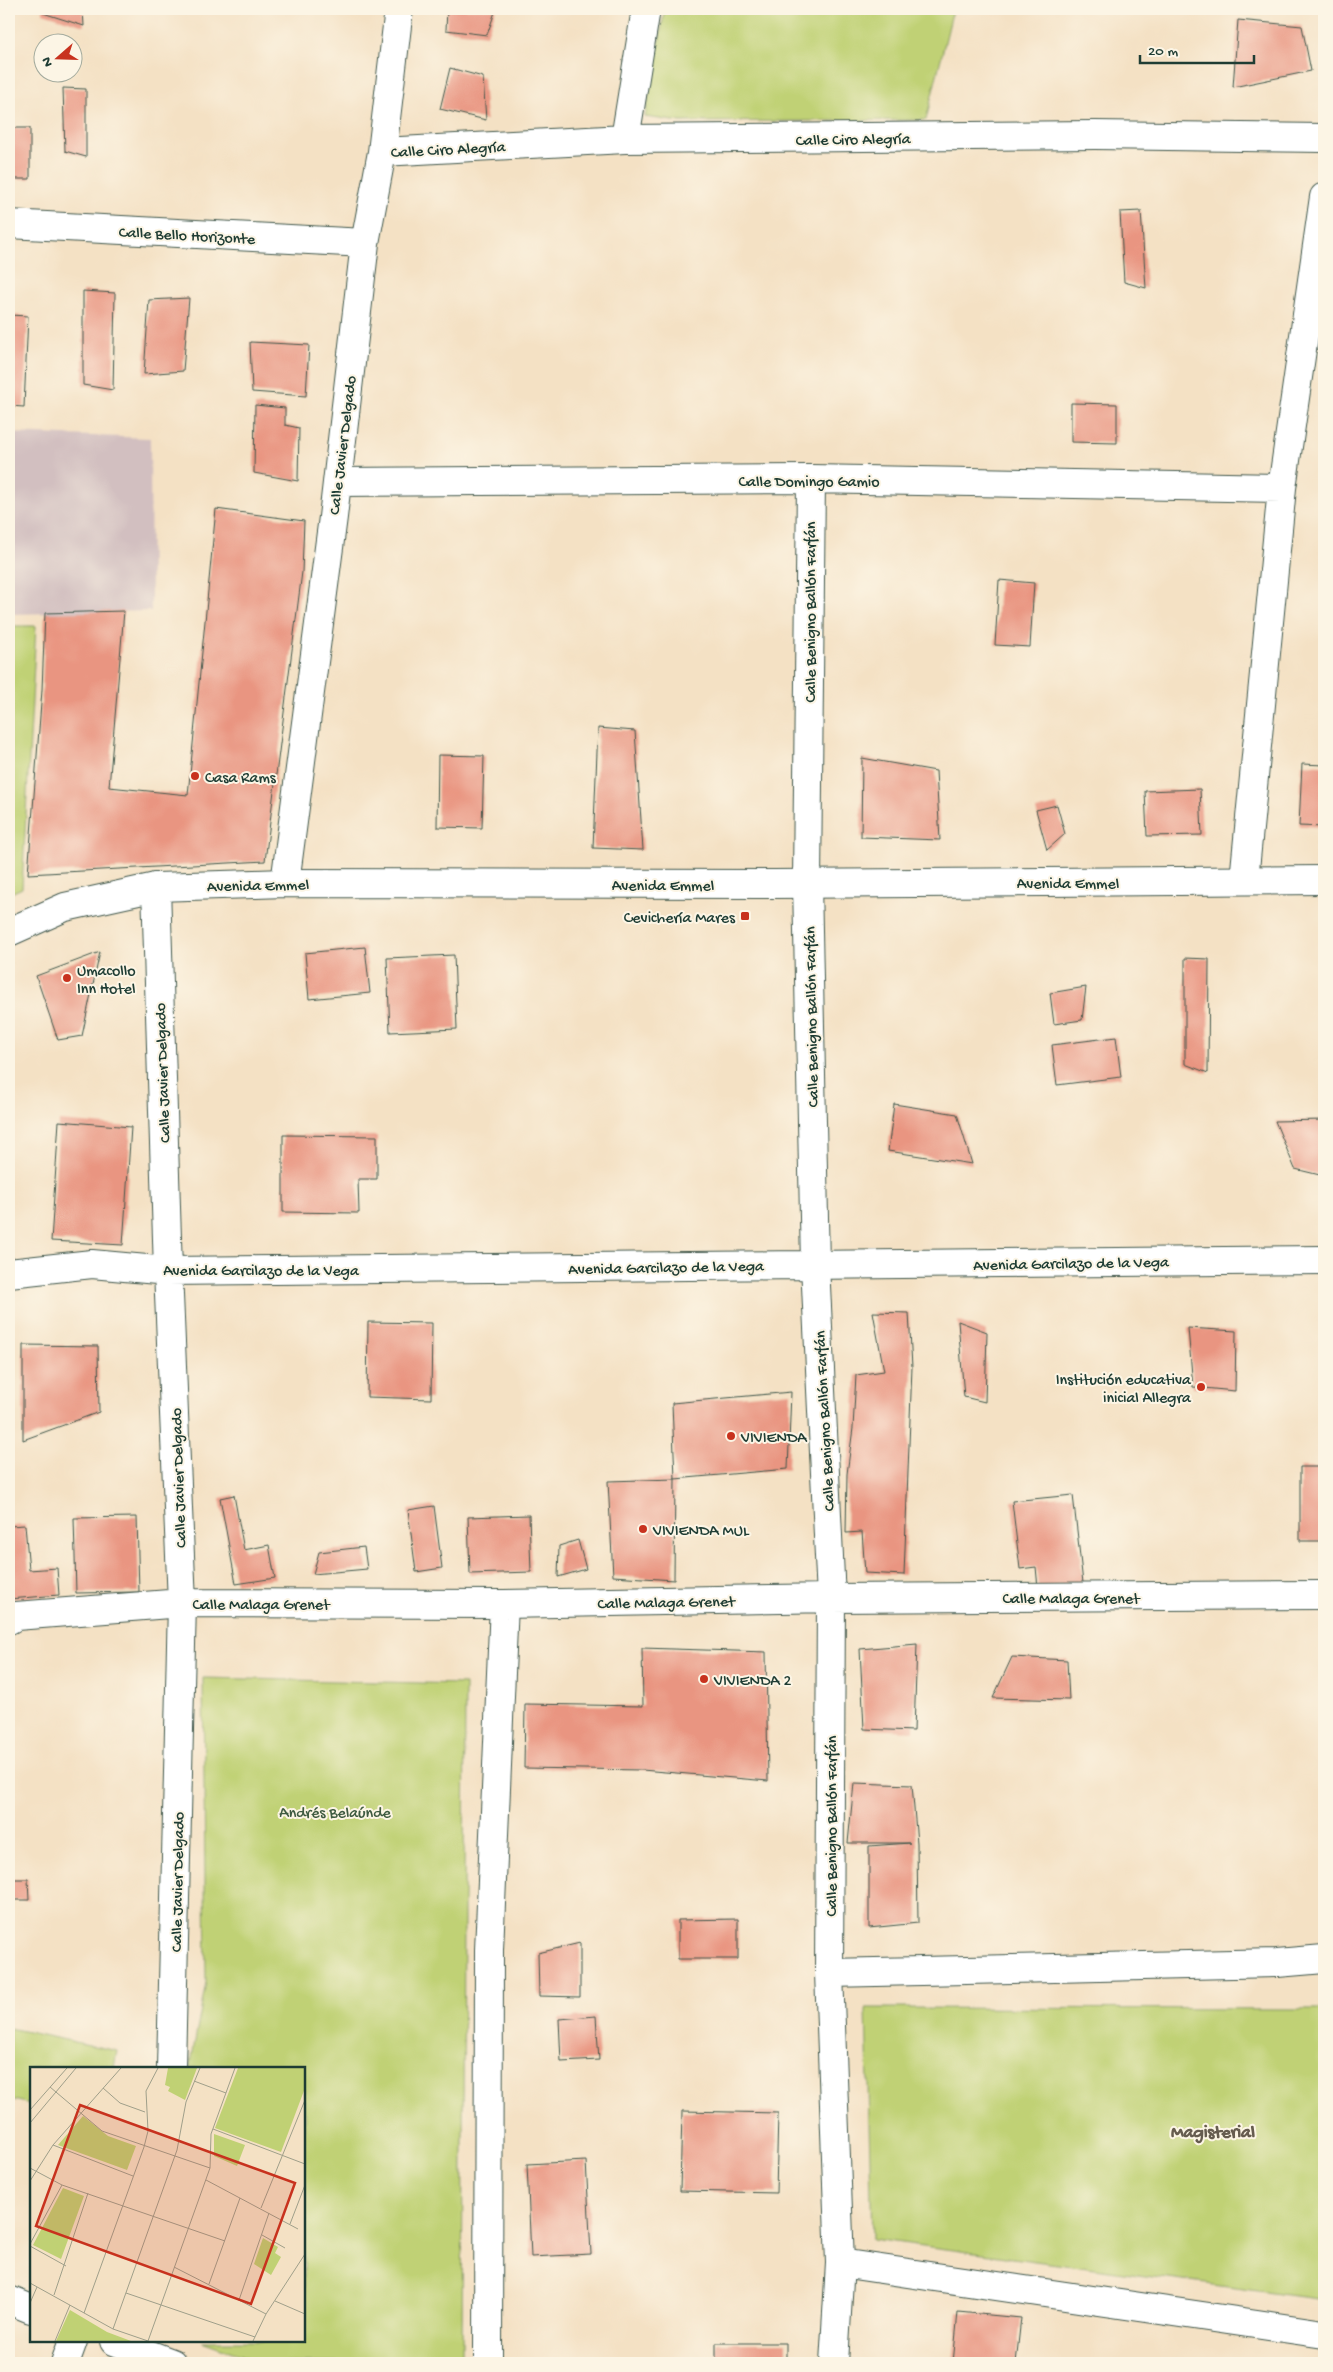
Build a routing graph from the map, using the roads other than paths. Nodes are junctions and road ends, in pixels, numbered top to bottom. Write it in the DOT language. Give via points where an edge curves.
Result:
graph roads {
  1 [pos="399,9"];
  2 [pos="646,9"];
  3 [pos="1324,138"];
  4 [pos="624,139"];
  5 [pos="382,152"];
  6 [pos="1324,197"];
  7 [pos="9,224"];
  8 [pos="365,243"];
  9 [pos="810,479"];
  10 [pos="337,482"];
  11 [pos="1282,488"];
  12 [pos="1244,880"];
  13 [pos="1324,880"];
  14 [pos="286,883"];
  15 [pos="807,883"];
  16 [pos="156,887"];
  17 [pos="9,932"];
  18 [pos="1324,1260"];
  19 [pos="815,1265"];
  20 [pos="168,1271"];
  21 [pos="9,1273"];
  22 [pos="1324,1596"];
  23 [pos="831,1598"];
  24 [pos="182,1603"];
  25 [pos="504,1604"];
  26 [pos="9,1620"];
  27 [pos="1324,1959"];
  28 [pos="829,1973"];
  29 [pos="171,2067"];
  30 [pos="840,2263"];
  31 [pos="9,2300"];
  32 [pos="30,2308"];
  33 [pos="1324,2334"];
  34 [pos="73,2342"];
  35 [pos="117,2342"];
  36 [pos="65,2363"];
  37 [pos="172,2363"];
  38 [pos="488,2363"];
  39 [pos="834,2363"];
  1 -- 5 [label="street, Calle Javier Delgado"];
  2 -- 4 [label="street"];
  3 -- 4 [label="street, Calle Ciro Alegría" via="1095,135"];
  4 -- 5 [label="street, Calle Ciro Alegría"];
  5 -- 8 [label="street, Calle Javier Delgado"];
  6 -- 11 [label="street"];
  7 -- 8 [label="street, Calle Bello Horizonte"];
  8 -- 10 [label="street, Calle Javier Delgado"];
  9 -- 10 [label="street, Calle Domingo Gamio"];
  9 -- 11 [label="street, Calle Domingo Gamio"];
  9 -- 15 [label="street, Calle Benigno Ballón Farfán"];
  10 -- 14 [label="street, Calle Javier Delgado"];
  11 -- 12 [label="street"];
  12 -- 13 [label="street, Avenida Emmel"];
  12 -- 15 [label="street, Avenida Emmel"];
  14 -- 15 [label="street, Avenida Emmel"];
  14 -- 16 [label="street, Avenida Emmel"];
  15 -- 19 [label="street, Calle Benigno Ballón Farfán"];
  16 -- 17 [label="street, Avenida Emmel" via="65,907"];
  16 -- 20 [label="street, Calle Javier Delgado"];
  18 -- 19 [label="street, Avenida Garcilazo de la Vega"];
  19 -- 20 [label="street, Avenida Garcilazo de la Vega"];
  19 -- 23 [label="street, Calle Benigno Ballón Farfán"];
  20 -- 21 [label="street, Avenida Garcilazo de la Vega" via="92,1264"];
  20 -- 24 [label="street, Calle Javier Delgado"];
  22 -- 23 [label="street, Calle Malaga Grenet"];
  23 -- 25 [label="street, Calle Malaga Grenet"];
  23 -- 28 [label="street, Calle Benigno Ballón Farfán"];
  24 -- 25 [label="street, Calle Malaga Grenet"];
  24 -- 26 [label="street, Calle Malaga Grenet" via="16,1616"];
  24 -- 29 [label="street, Calle Javier Delgado"];
  25 -- 38 [label="street" via="489,1950"];
  27 -- 28 [label="street" via="1277,1963"];
  28 -- 30 [label="street, Calle Benigno Ballón Farfán"];
  30 -- 33 [label="street"];
  30 -- 39 [label="street, Calle Benigno Ballón Farfán"];
  31 -- 32 [label="street"];
  34 -- 36 [label="street"];
  35 -- 37 [label="street"];
}
